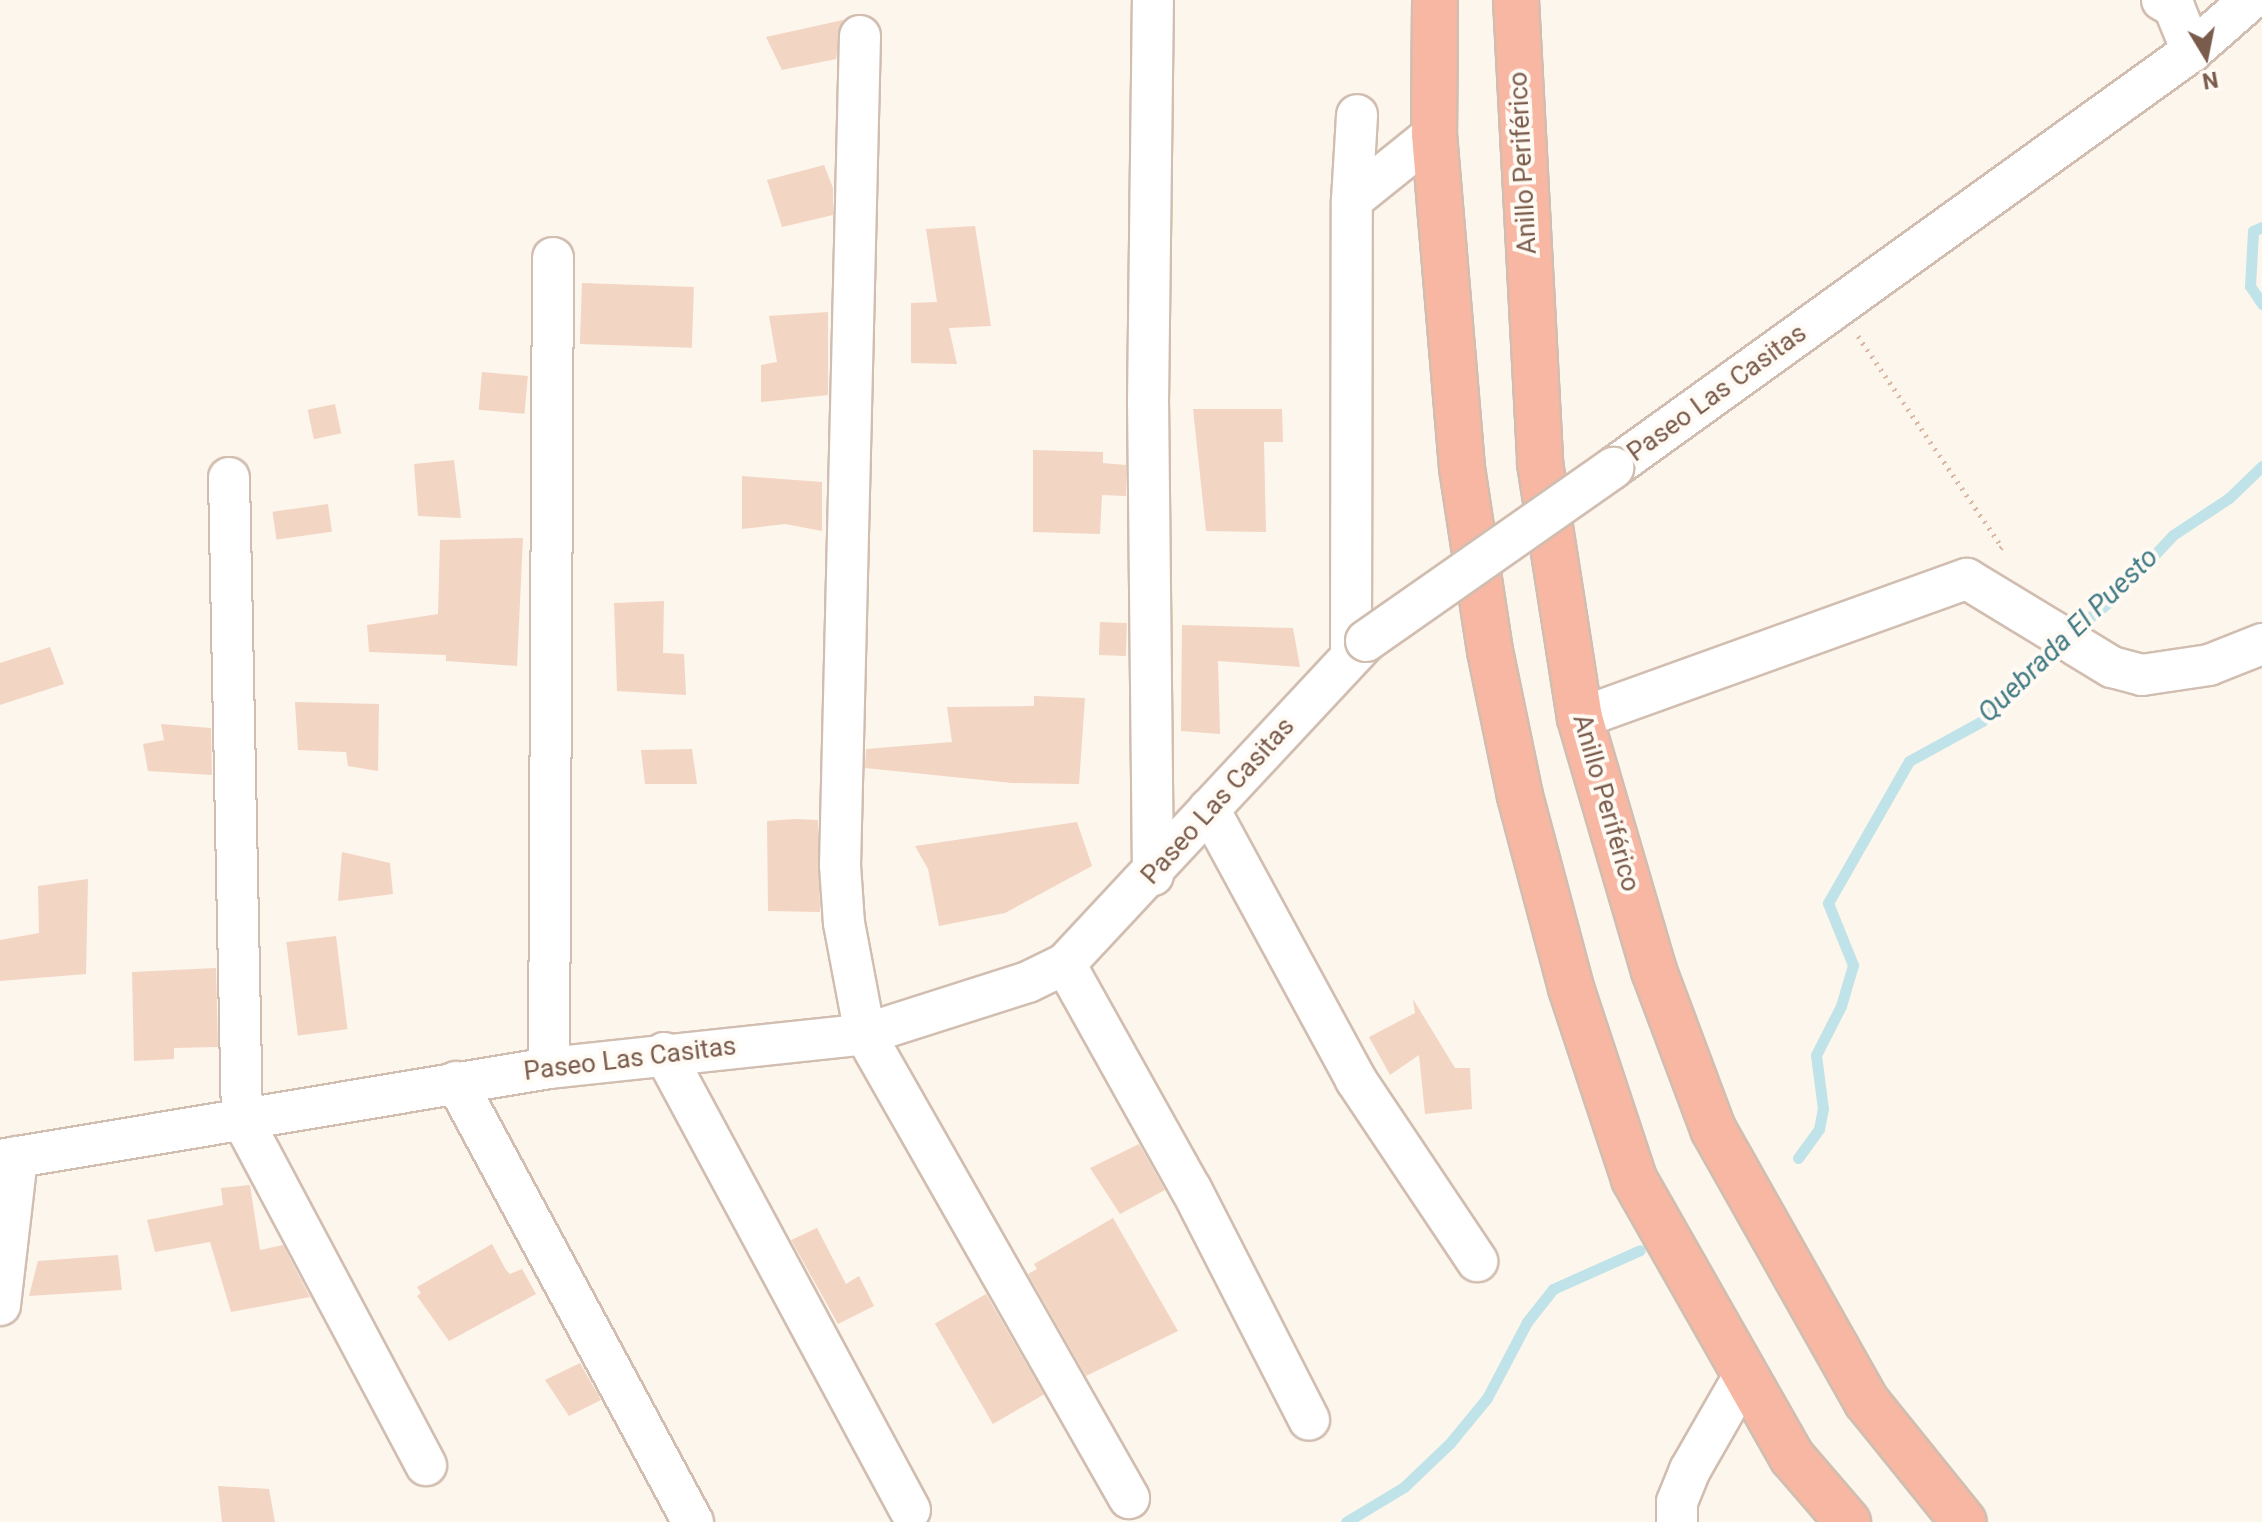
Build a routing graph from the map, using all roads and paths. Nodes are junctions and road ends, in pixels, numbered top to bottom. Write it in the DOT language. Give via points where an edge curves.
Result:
graph roads {
  1 [pos="1435,0"];
  2 [pos="1516,0"];
  3 [pos="2162,0"];
  4 [pos="2250,0"];
  5 [pos="1154,8"];
  6 [pos="860,36"];
  7 [pos="2192,51"];
  8 [pos="1357,115"];
  9 [pos="1434,134"];
  10 [pos="1352,200"];
  11 [pos="553,258"];
  12 [pos="1837,305"];
  13 [pos="229,478"];
  14 [pos="1967,579"];
  15 [pos="2262,644"];
  16 [pos="1359,646"];
  17 [pos="1580,718"];
  18 [pos="1209,809"];
  19 [pos="1153,875"];
  20 [pos="1065,964"];
  21 [pos="865,1034"];
  22 [pos="664,1053"];
  23 [pos="549,1068"];
  24 [pos="456,1082"];
  25 [pos="242,1119"];
  26 [pos="9,1158"];
  27 [pos="1477,1261"];
  28 [pos="0,1305"];
  29 [pos="1745,1374"];
  30 [pos="1309,1420"];
  31 [pos="426,1465"];
  32 [pos="1129,1498"];
  33 [pos="910,1510"];
  34 [pos="693,1522"];
  35 [pos="1677,1522"];
  36 [pos="1848,1522"];
  37 [pos="1964,1522"];
  1 -- 9 [label="highway"];
  2 -- 17 [label="highway, Anillo Periférico" via="1540,463"];
  3 -- 7 [label="street" via="2174,7"];
  4 -- 7 [label="street, Paseo Las Casitas"];
  5 -- 19 [label="street" via="1148,403"];
  6 -- 21 [label="street" via="840,865 844,923"];
  7 -- 12 [label="street, Paseo Las Casitas"];
  8 -- 10 [label="street"];
  9 -- 10 [label="street"];
  9 -- 29 [label="highway" via="1462,468 1490,651 1520,796 1571,988 1634,1179"];
  10 -- 16 [label="street"];
  11 -- 23 [label="street"];
  12 -- 14 [label="path" via="2002,547"];
  12 -- 16 [label="street, Paseo Las Casitas, bridge"];
  13 -- 25 [label="street"];
  14 -- 15 [label="street" via="2112,667 2142,675 2209,665"];
  14 -- 17 [label="street"];
  16 -- 18 [label="street, Paseo Las Casitas"];
  17 -- 37 [label="highway, Anillo Periférico" via="1654,971 1713,1129 1867,1402"];
  18 -- 19 [label="street, Paseo Las Casitas"];
  18 -- 27 [label="street" via="1356,1080"];
  19 -- 20 [label="street, Paseo Las Casitas"];
  20 -- 21 [label="street, Paseo Las Casitas" via="1028,982"];
  20 -- 30 [label="street" via="1191,1189"];
  21 -- 22 [label="street, Paseo Las Casitas"];
  21 -- 32 [label="street"];
  22 -- 23 [label="street, Paseo Las Casitas"];
  22 -- 33 [label="street"];
  23 -- 24 [label="street, Paseo Las Casitas"];
  24 -- 25 [label="street, Paseo Las Casitas"];
  24 -- 34 [label="street"];
  25 -- 26 [label="street, Paseo Las Casitas"];
  25 -- 31 [label="street"];
  26 -- 28 [label="street"];
  29 -- 35 [label="street" via="1690,1470 1677,1502"];
  29 -- 36 [label="highway" via="1792,1457"];
}
